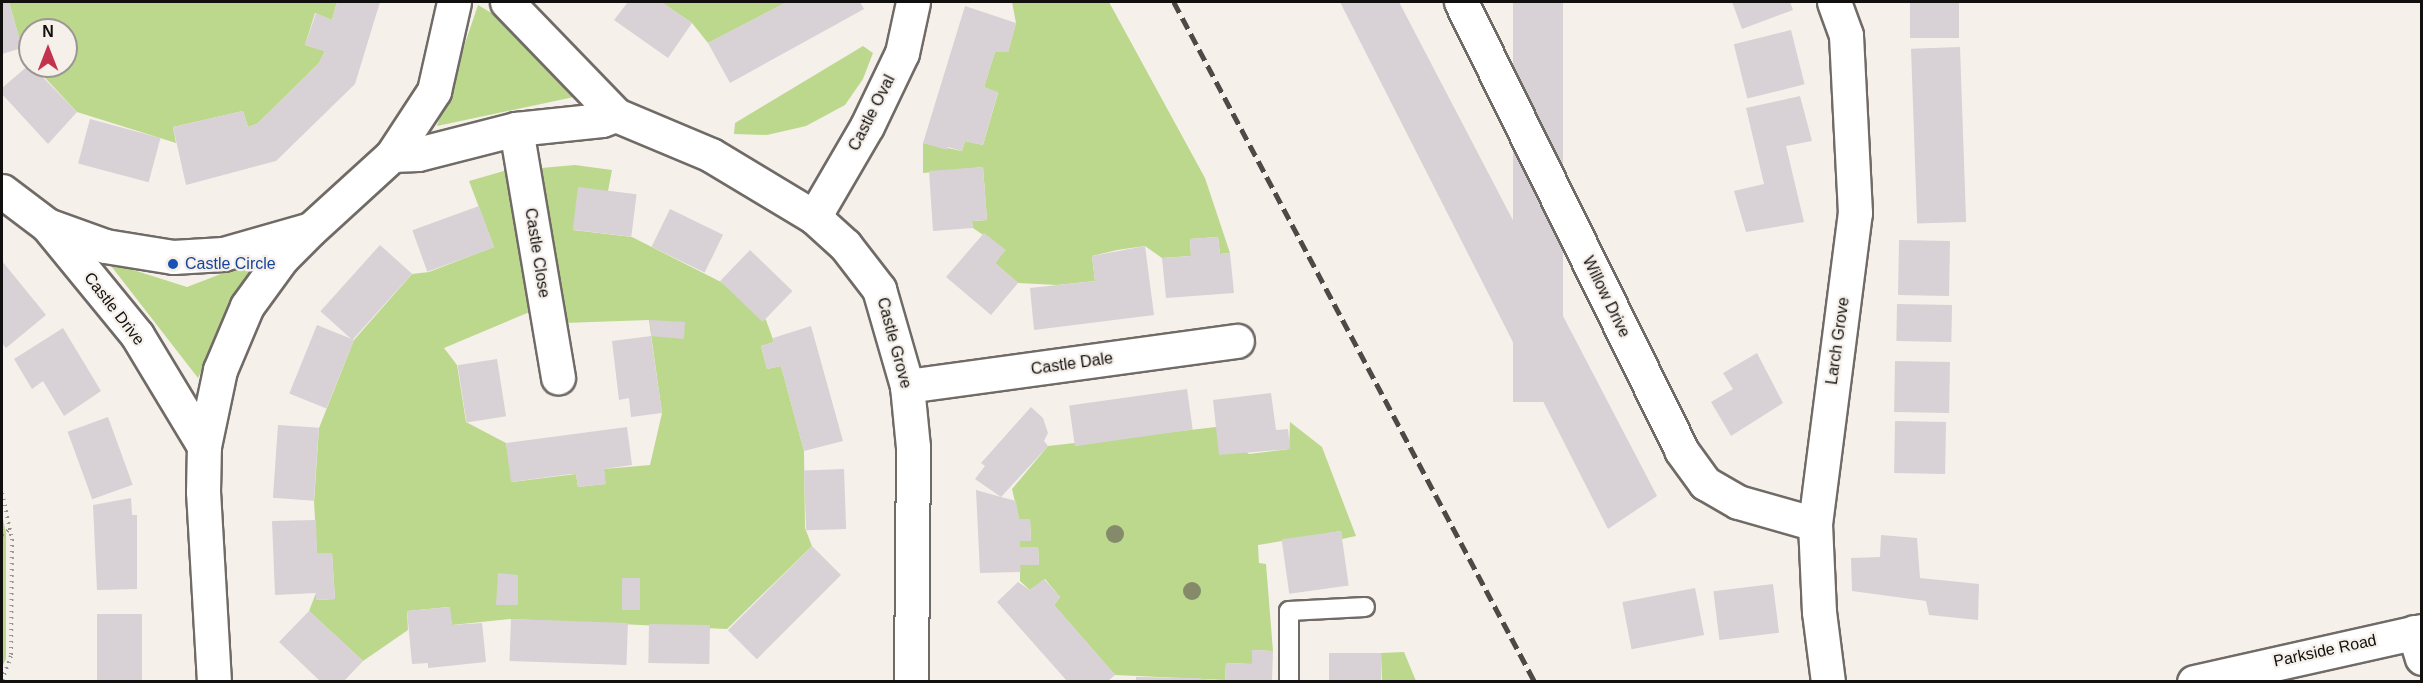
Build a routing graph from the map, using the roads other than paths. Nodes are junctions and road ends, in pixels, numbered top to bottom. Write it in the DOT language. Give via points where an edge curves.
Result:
graph roads {
  1 [pos="454,2"];
  2 [pos="507,2"];
  3 [pos="912,2"];
  4 [pos="1461,2"];
  5 [pos="1834,2"];
  6 [pos="616,115"];
  7 [pos="516,129"];
  8 [pos="392,155"];
  9 [pos="2,190"];
  10 [pos="814,217"];
  11 [pos="47,225"];
  12 [pos="311,229"];
  13 [pos="1237,341"];
  14 [pos="558,377"];
  15 [pos="907,386"];
  16 [pos="204,446"];
  17 [pos="1815,524"];
  18 [pos="1365,607"];
  19 [pos="2419,640"];
  20 [pos="214,681"];
  21 [pos="911,681"];
  22 [pos="1288,681"];
  23 [pos="1828,681"];
  24 [pos="2194,681"];
  1 -- 8 [label="street" via="434,91"];
  2 -- 6 [label="street, Castle Grove"];
  3 -- 10 [label="street, Castle Oval" via="902,53 867,126"];
  4 -- 17 [label="street, Willow Drive" via="1681,450 1705,483 1738,502"];
  5 -- 17 [label="street, Larch Grove" via="1846,35 1855,213"];
  6 -- 7 [label="street" via="602,120"];
  6 -- 10 [label="street, Castle Grove" via="711,155"];
  7 -- 8 [label="street" via="418,154"];
  7 -- 14 [label="street, Castle Close"];
  8 -- 12 [label="street"];
  9 -- 11 [label="street, Castle Drive"];
  10 -- 15 [label="street, Castle Grove" via="845,245 879,289"];
  11 -- 12 [label="street" via="105,246 173,257 223,254"];
  11 -- 16 [label="street, Castle Drive" via="137,335"];
  12 -- 16 [label="street" via="282,258 247,306 220,370"];
  13 -- 15 [label="street, Castle Dale"];
  15 -- 21 [label="street, Castle Grove" via="913,447"];
  16 -- 20 [label="street"];
  17 -- 23 [label="street, Larch Grove" via="1819,612"];
  18 -- 22 [label="lane" via="1289,611"];
  19 -- 24 [label="street, Parkside Road"];
}
